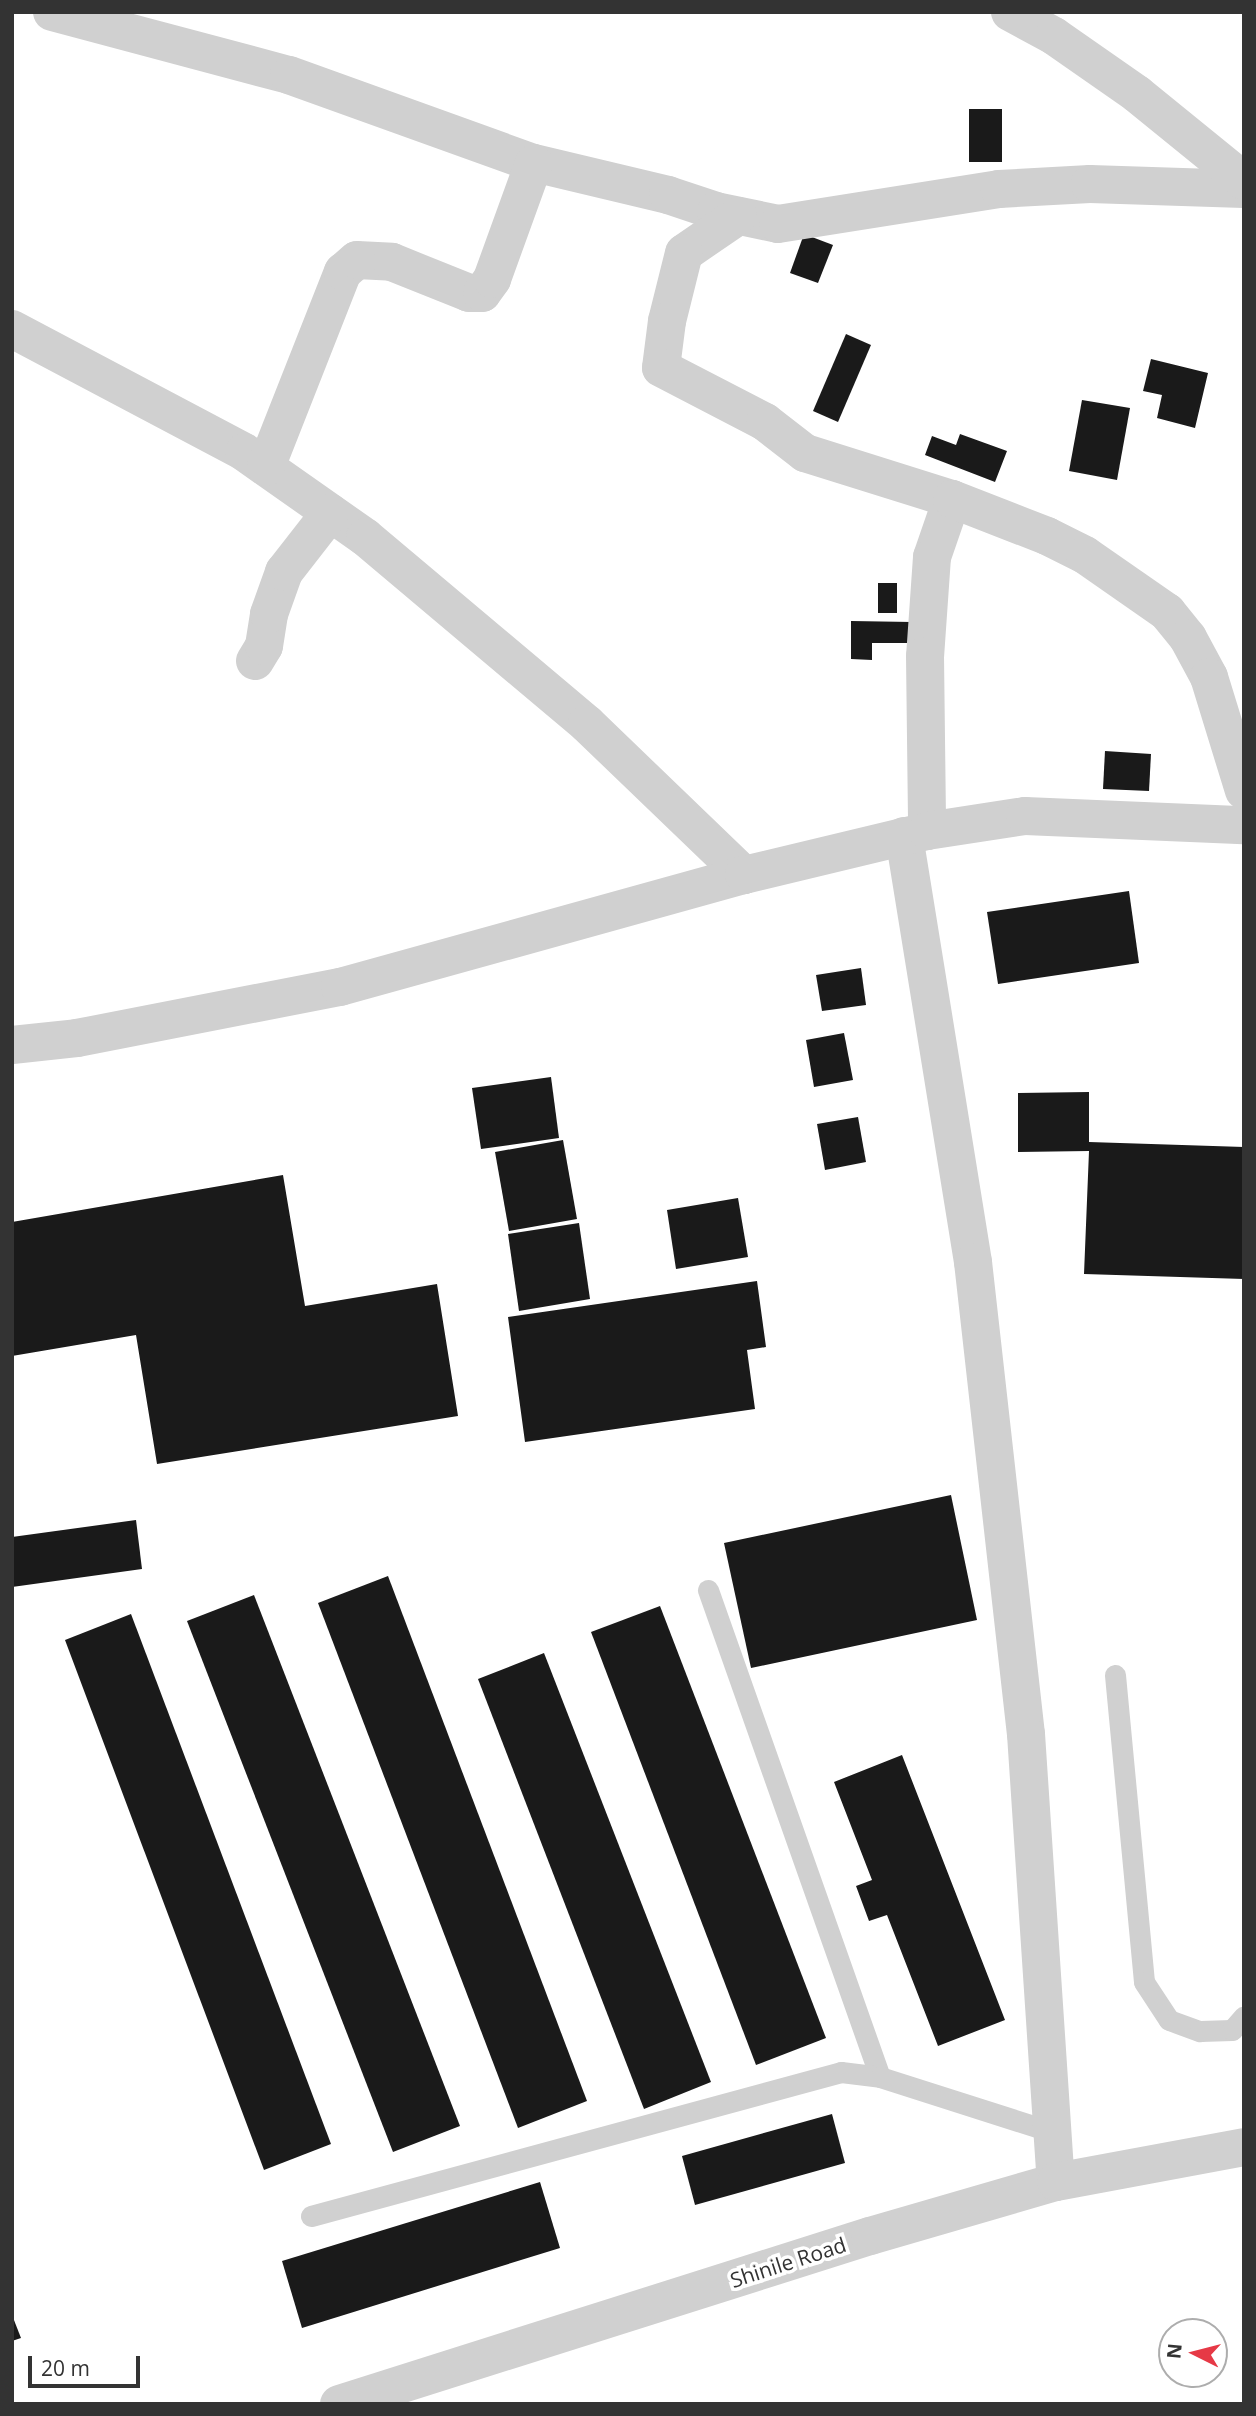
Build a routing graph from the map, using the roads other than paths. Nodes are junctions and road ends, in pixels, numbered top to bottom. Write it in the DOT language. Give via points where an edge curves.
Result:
graph roads {
  1 [pos="52,12"];
  2 [pos="1010,12"];
  3 [pos="534,163"];
  4 [pos="1244,181"];
  5 [pos="1244,189"];
  6 [pos="738,216"];
  7 [pos="12,329"];
  8 [pos="266,467"];
  9 [pos="952,499"];
  10 [pos="330,513"];
  11 [pos="255,661"];
  12 [pos="1244,792"];
  13 [pos="1244,825"];
  14 [pos="915,833"];
  15 [pos="744,875"];
  16 [pos="12,1045"];
  17 [pos="708,1590"];
  18 [pos="1115,1675"];
  19 [pos="1244,2016"];
  20 [pos="880,2077"];
  21 [pos="1052,2132"];
  22 [pos="1244,2147"];
  23 [pos="1056,2182"];
  24 [pos="311,2216"];
  25 [pos="339,2404"];
  1 -- 3 [label="street" via="289,75"];
  2 -- 4 [label="street" via="1054,36 1137,94"];
  3 -- 6 [label="street"];
  3 -- 8 [label="street" via="492,279 482,293 469,293 392,262 357,260 343,272"];
  5 -- 6 [label="street" via="1090,184 999,189 778,224"];
  6 -- 9 [label="street" via="684,253 660,368 765,422 805,453"];
  7 -- 8 [label="street"];
  8 -- 10 [label="street"];
  9 -- 12 [label="street" via="1085,555 1167,612 1188,638 1209,677"];
  9 -- 14 [label="street" via="932,557"];
  10 -- 11 [label="street" via="284,572 269,614 264,646"];
  10 -- 15 [label="street" via="365,537 587,724"];
  13 -- 14 [label="street" via="1025,816"];
  14 -- 15 [label="street"];
  14 -- 21 [label="street" via="973,1262 1026,1734"];
  15 -- 16 [label="street" via="340,987 77,1038"];
  17 -- 20 [label="lane"];
  18 -- 19 [label="lane" via="1144,1982 1169,2020 1200,2031 1232,2030"];
  20 -- 21 [label="lane"];
  20 -- 24 [label="lane" via="841,2072"];
  21 -- 23 [label="street"];
  22 -- 23 [label="street, Shinile Road"];
  23 -- 25 [label="street, Shinile Road"];
}
